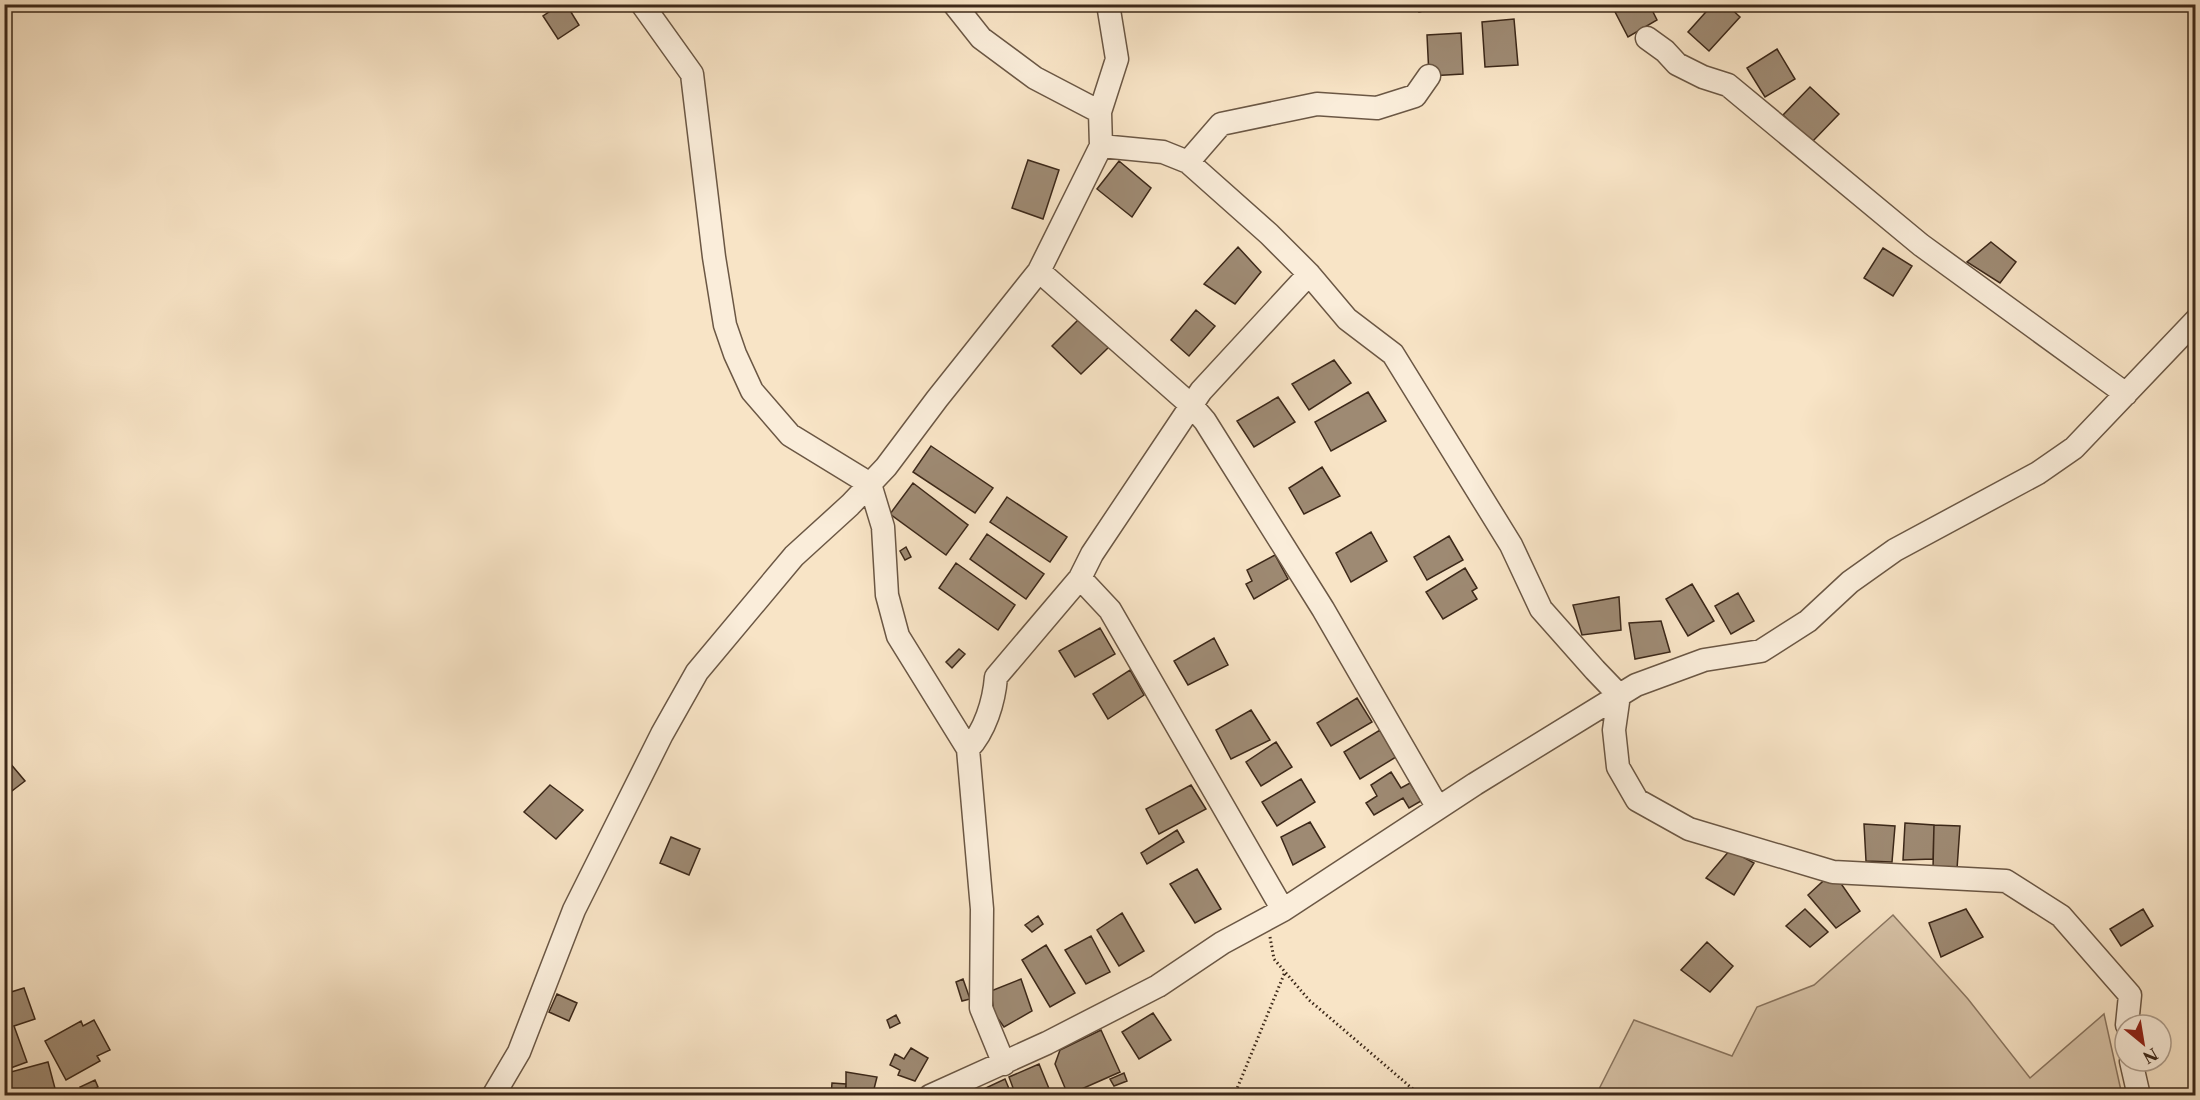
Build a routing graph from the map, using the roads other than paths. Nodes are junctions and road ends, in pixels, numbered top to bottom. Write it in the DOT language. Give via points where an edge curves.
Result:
graph roads {
  1 [pos="642,4"];
  2 [pos="954,4"];
  3 [pos="1108,4"];
  4 [pos="1647,38"];
  5 [pos="1429,76"];
  6 [pos="1100,112"];
  7 [pos="1101,146"];
  8 [pos="1188,162"];
  9 [pos="1040,271"];
  10 [pos="1309,274"];
  11 [pos="2196,320"];
  12 [pos="2126,394"];
  13 [pos="1192,406"];
  14 [pos="870,484"];
  15 [pos="1080,578"];
  16 [pos="1619,694"];
  17 [pos="968,749"];
  18 [pos="1438,808"];
  19 [pos="1275,914"];
  20 [pos="2128,1013"];
  21 [pos="1004,1064"];
  22 [pos="2134,1073"];
  23 [pos="493,1095"];
  24 [pos="930,1095"];
  25 [pos="2139,1095"];
  1 -- 14 [label="street" via="692,74 725,325 752,391 790,435"];
  2 -- 6 [label="street" via="981,38 1035,78"];
  3 -- 6 [label="street" via="1117,59"];
  4 -- 12 [label="street" via="1677,64 1703,78 1728,85 1921,245"];
  5 -- 8 [label="street" via="1415,96 1377,108 1317,104 1221,124"];
  6 -- 7 [label="street"];
  7 -- 8 [label="street" via="1163,152"];
  7 -- 9 [label="street"];
  8 -- 10 [label="street"];
  9 -- 13 [label="street"];
  9 -- 14 [label="street"];
  10 -- 13 [label="street"];
  10 -- 16 [label="street" via="1347,319 1393,354 1511,545 1541,609"];
  11 -- 12 [label="street"];
  12 -- 16 [label="street" via="2074,448 2047,467 1895,550 1850,582 1808,621 1761,651 1704,660"];
  13 -- 15 [label="street" via="1092,554"];
  13 -- 18 [label="street" via="1323,609"];
  14 -- 17 [label="street" via="883,527 887,595 898,636"];
  14 -- 23 [label="street" via="794,556 697,672 574,910 519,1052"];
  15 -- 17 [label="street" via="996,677 994,696 977,739"];
  15 -- 19 [label="street" via="1110,610"];
  16 -- 18 [label="street"];
  16 -- 20 [label="street" via="1614,730 1618,767 1637,800 1689,829 1833,872 2006,881 2061,916 2130,994"];
  17 -- 21 [label="street" via="982,909 981,1008"];
  18 -- 19 [label="street"];
  19 -- 21 [label="street" via="1222,943 1158,986"];
  21 -- 24 [label="street"];
  22 -- 25 [label="street"];
}
